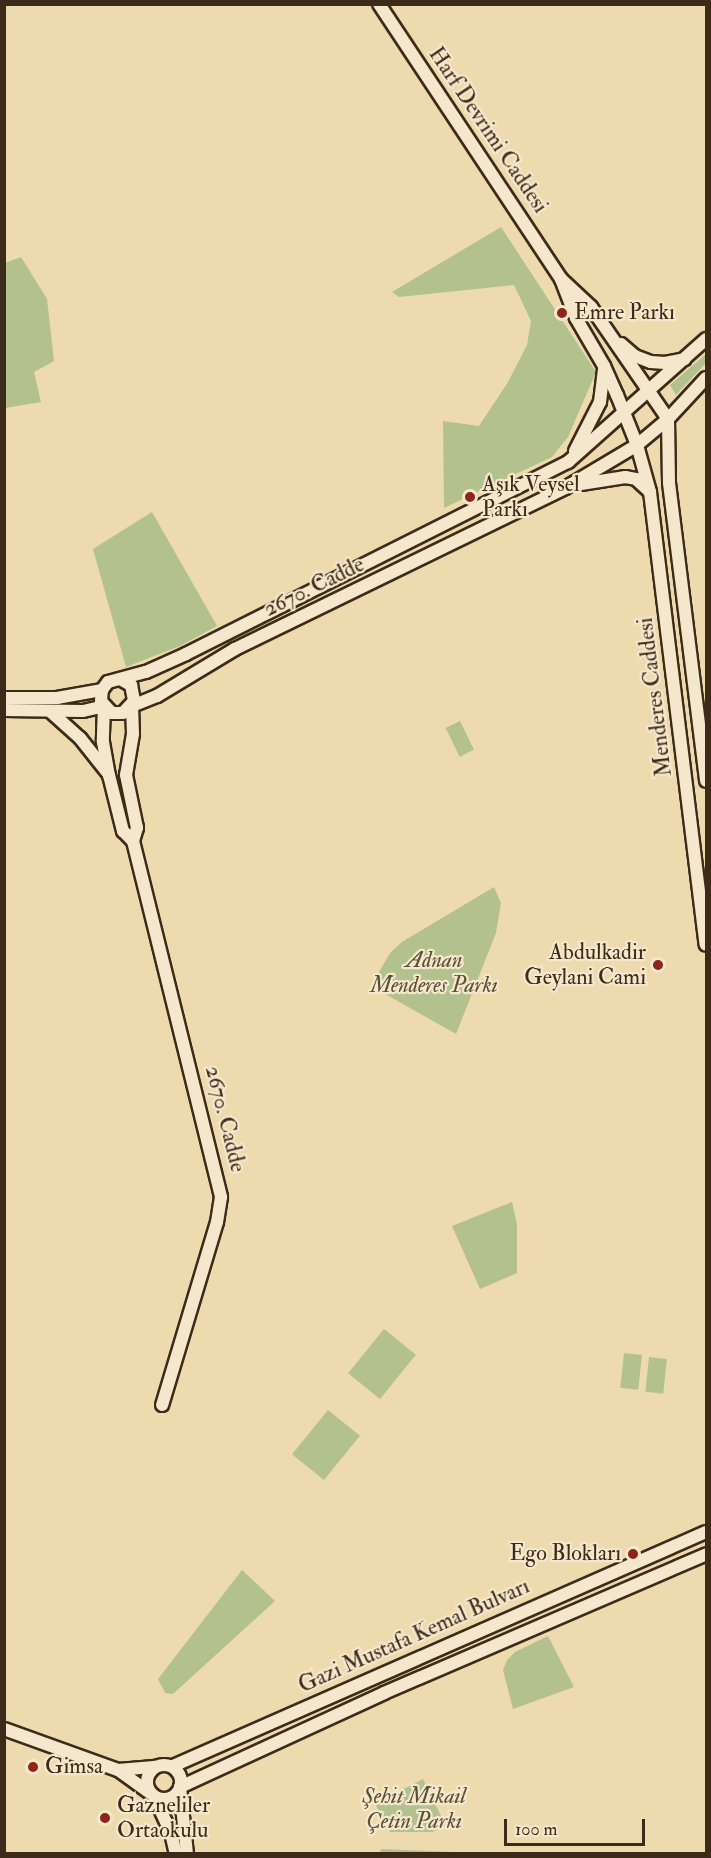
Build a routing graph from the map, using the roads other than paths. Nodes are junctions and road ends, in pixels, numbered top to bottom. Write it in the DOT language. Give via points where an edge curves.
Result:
graph roads {
  1 [pos="379,4"];
  2 [pos="561,279"];
  3 [pos="611,336"];
  4 [pos="706,339"];
  5 [pos="686,359"];
  6 [pos="604,366"];
  7 [pos="706,378"];
  8 [pos="648,391"];
  9 [pos="624,412"];
  10 [pos="668,419"];
  11 [pos="637,445"];
  12 [pos="568,462"];
  13 [pos="565,488"];
  14 [pos="650,492"];
  15 [pos="120,679"];
  16 [pos="102,690"];
  17 [pos="4,698"];
  18 [pos="104,706"];
  19 [pos="132,706"];
  20 [pos="4,710"];
  21 [pos="51,712"];
  22 [pos="109,775"];
  23 [pos="706,782"];
  24 [pos="133,841"];
  25 [pos="703,885"];
  26 [pos="706,945"];
  27 [pos="162,1405"];
  28 [pos="706,1533"];
  29 [pos="706,1554"];
  30 [pos="4,1729"];
  31 [pos="173,1766"];
  32 [pos="154,1767"];
  33 [pos="118,1770"];
  34 [pos="180,1787"];
  35 [pos="154,1796"];
  36 [pos="176,1854"];
  37 [pos="187,1854"];
  1 -- 2 [label="main road, Harf Devrimi Caddesi"];
  2 -- 3 [label="main road, Harf Devrimi Caddesi" via="591,307"];
  2 -- 6 [label="main road, Harf Devrimi Caddesi" via="576,318"];
  3 -- 5 [label="main road" via="635,356 651,362"];
  3 -- 8 [label="main road, Harf Devrimi Caddesi"];
  4 -- 5 [label="main road, 2670. Cadde"];
  5 -- 8 [label="main road, 2670. Cadde"];
  6 -- 9 [label="main road, Harf Devrimi Caddesi"];
  6 -- 12 [label="main road" via="597,409"];
  7 -- 10 [label="main road, 2670. Cadde"];
  8 -- 9 [label="main road, 2670. Cadde"];
  8 -- 10 [label="main road, Harf Devrimi Caddesi"];
  9 -- 11 [label="main road, Harf Devrimi Caddesi"];
  9 -- 12 [label="main road, 2670. Cadde"];
  10 -- 11 [label="main road, 2670. Cadde"];
  10 -- 23 [label="main road, Menderes Caddesi" via="669,483"];
  11 -- 13 [label="main road, 2670. Cadde"];
  11 -- 14 [label="main road, Menderes Caddesi"];
  12 -- 15 [label="main road, 2670. Cadde" via="186,654"];
  13 -- 14 [label="main road" via="625,477 636,479"];
  13 -- 19 [label="main road, 2670. Cadde" via="235,649 157,696"];
  14 -- 25 [label="main road, Menderes Caddesi"];
  15 -- 16 [label="main road" via="108,682"];
  15 -- 19 [label="main road" via="134,690"];
  16 -- 17 [label="main road" via="57,698"];
  16 -- 18 [label="main road"];
  18 -- 19 [label="main road" via="118,714"];
  18 -- 21 [label="main road"];
  18 -- 22 [label="main road, 2670. Cadde" via="103,742"];
  19 -- 24 [label="main road, 2670. Cadde" via="133,734 126,775 137,828"];
  20 -- 21 [label="main road"];
  21 -- 22 [label="main road" via="80,738"];
  22 -- 24 [label="main road, 2670. Cadde" via="123,831"];
  24 -- 27 [label="main road, 2670. Cadde" via="221,1197 218,1222"];
  25 -- 26 [label="main road, Menderes Caddesi"];
  28 -- 31 [label="main road, Gazi Mustafa Kemal Bulvarı"];
  29 -- 34 [label="main road, Gazi Mustafa Kemal Bulvarı" via="384,1693"];
  30 -- 33 [label="main road"];
  31 -- 32 [label="main road"];
  31 -- 34 [label="main road" via="180,1776"];
  32 -- 33 [label="main road"];
  32 -- 35 [label="main road" via="146,1781"];
  33 -- 35 [label="main road"];
  34 -- 35 [label="main road" via="169,1798"];
  34 -- 37 [label="main road"];
  35 -- 36 [label="main road"];
}
